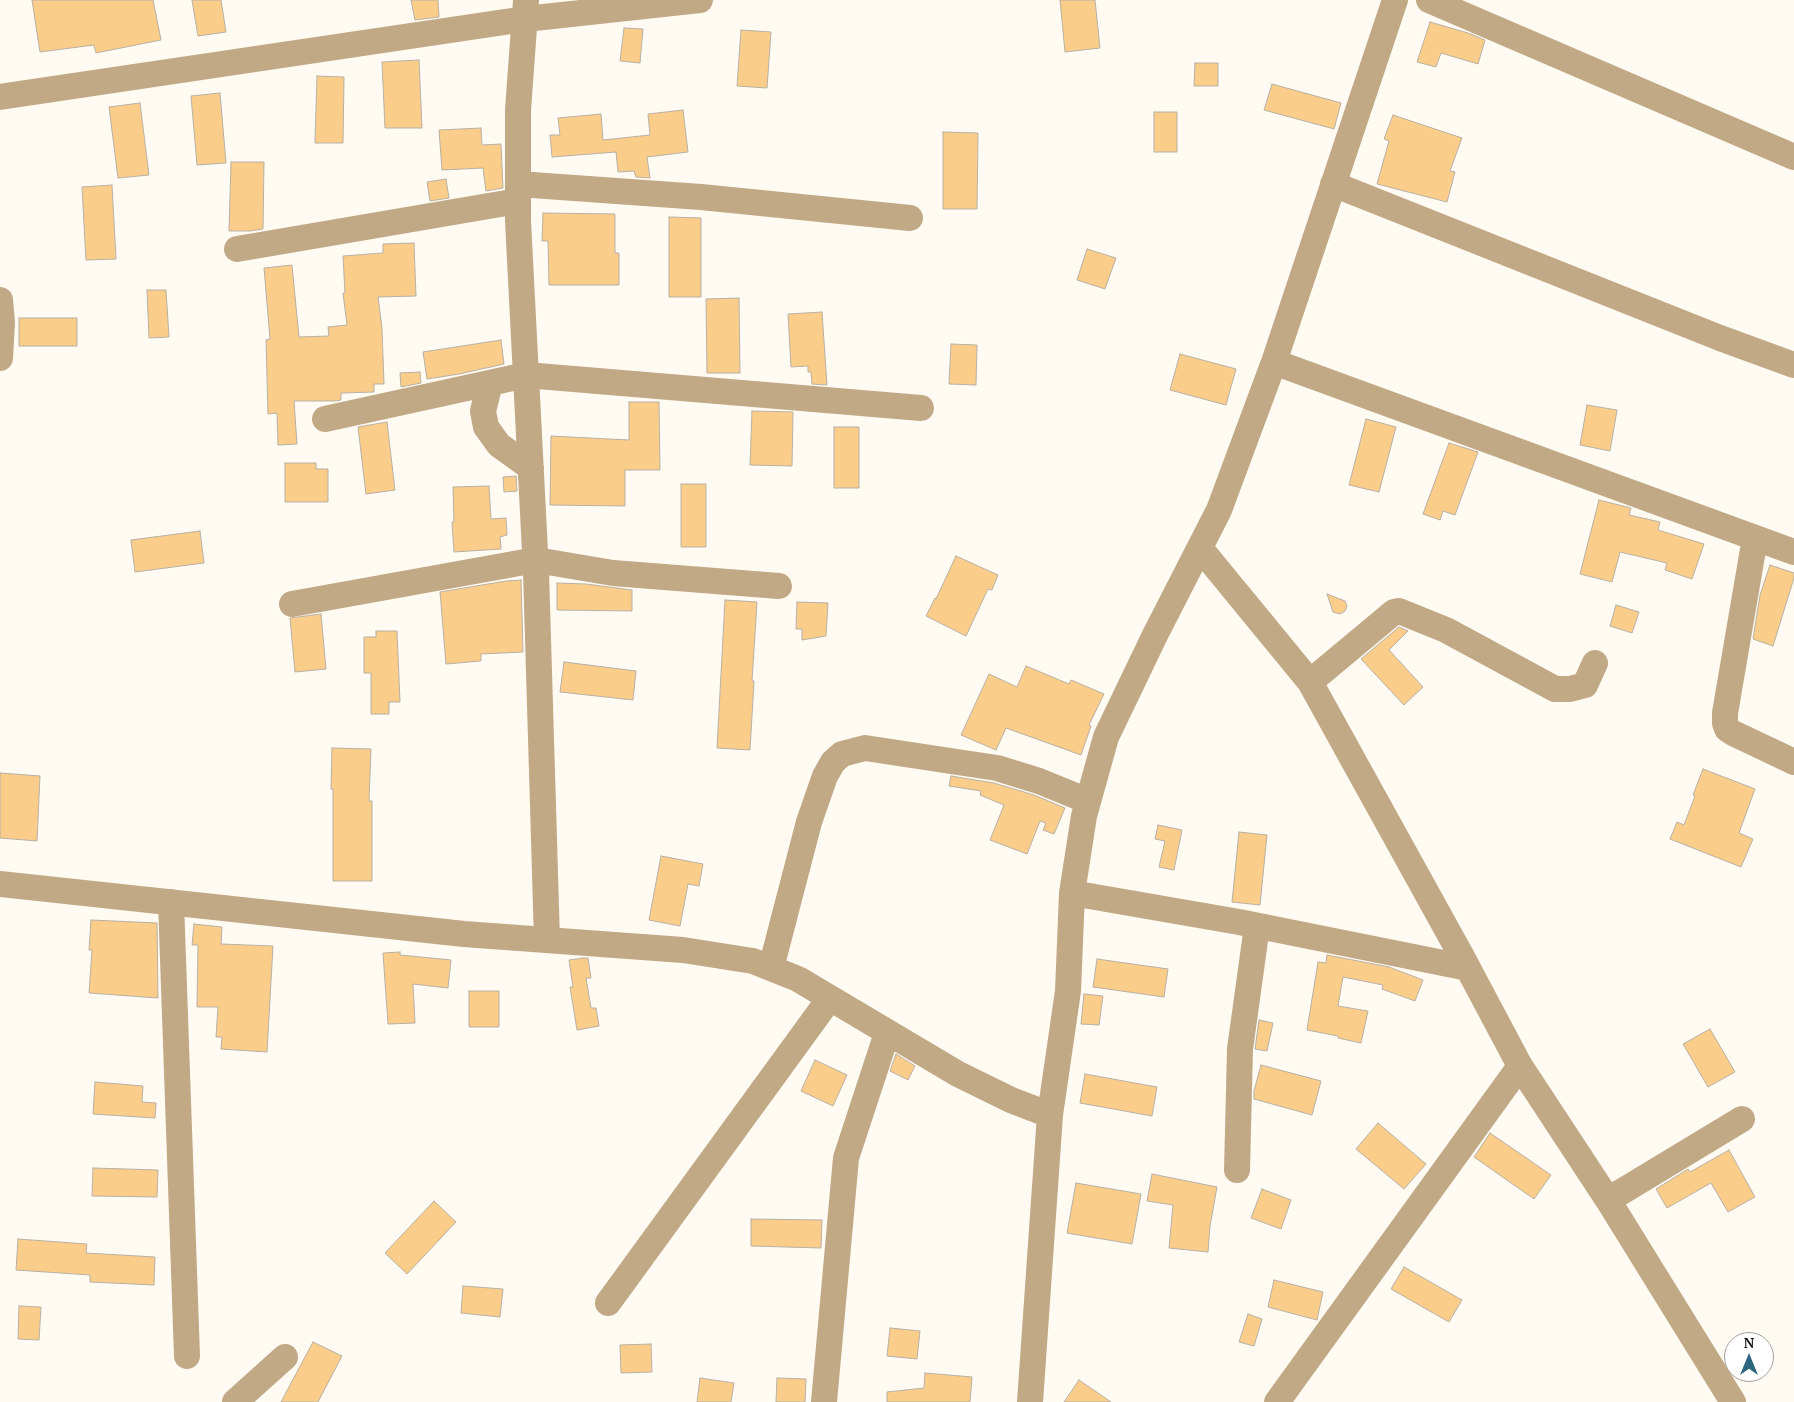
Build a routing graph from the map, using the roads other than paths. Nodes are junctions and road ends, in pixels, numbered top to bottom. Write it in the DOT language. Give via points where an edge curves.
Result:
graph roads {
  1 [pos="700,0"];
  2 [pos="1395,0"];
  3 [pos="1429,0"];
  4 [pos="525,9"];
  5 [pos="0,97"];
  6 [pos="1794,157"];
  7 [pos="1333,184"];
  8 [pos="518,192"];
  9 [pos="910,218"];
  10 [pos="237,249"];
  11 [pos="0,300"];
  12 [pos="0,358"];
  13 [pos="1274,362"];
  14 [pos="1794,365"];
  15 [pos="526,375"];
  16 [pos="490,383"];
  17 [pos="921,408"];
  18 [pos="325,419"];
  19 [pos="531,468"];
  20 [pos="1755,538"];
  21 [pos="1200,548"];
  22 [pos="1794,552"];
  23 [pos="536,560"];
  24 [pos="779,586"];
  25 [pos="292,604"];
  26 [pos="1595,663"];
  27 [pos="1310,682"];
  28 [pos="1794,762"];
  29 [pos="1088,800"];
  30 [pos="0,884"];
  31 [pos="1072,893"];
  32 [pos="171,902"];
  33 [pos="1257,926"];
  34 [pos="547,940"];
  35 [pos="771,968"];
  36 [pos="1468,968"];
  37 [pos="830,998"];
  38 [pos="888,1033"];
  39 [pos="1520,1066"];
  40 [pos="1050,1115"];
  41 [pos="1742,1119"];
  42 [pos="1237,1170"];
  43 [pos="1608,1200"];
  44 [pos="608,1303"];
  45 [pos="188,1356"];
  46 [pos="285,1357"];
  47 [pos="235,1402"];
  48 [pos="824,1402"];
  49 [pos="1030,1402"];
  50 [pos="1277,1402"];
  51 [pos="1733,1402"];
  1 -- 4 [label="street"];
  2 -- 7 [label="street"];
  3 -- 6 [label="street"];
  4 -- 5 [label="street"];
  4 -- 8 [label="street" via="518,110"];
  7 -- 13 [label="street"];
  7 -- 14 [label="street"];
  8 -- 9 [label="street" via="701,197"];
  8 -- 10 [label="street"];
  8 -- 15 [label="street"];
  11 -- 12 [label="street"];
  13 -- 20 [label="street"];
  13 -- 21 [label="street" via="1219,510"];
  15 -- 16 [label="street"];
  15 -- 17 [label="street"];
  15 -- 19 [label="street"];
  16 -- 18 [label="street"];
  16 -- 19 [label="street" via="482,411 486,427 499,445"];
  19 -- 23 [label="street"];
  20 -- 22 [label="street"];
  20 -- 28 [label="street" via="1724,713 1725,723 1733,733"];
  21 -- 27 [label="street"];
  21 -- 29 [label="street" via="1106,737"];
  23 -- 24 [label="street" via="613,574"];
  23 -- 25 [label="street"];
  23 -- 34 [label="street"];
  26 -- 27 [label="street" via="1585,684 1555,689 1446,630 1398,611"];
  27 -- 36 [label="street"];
  29 -- 31 [label="street"];
  29 -- 35 [label="street" via="1039,780 997,768 865,748 842,754 825,776 809,822"];
  30 -- 32 [label="street"];
  31 -- 33 [label="street"];
  31 -- 40 [label="street" via="1068,991"];
  32 -- 34 [label="street"];
  32 -- 45 [label="street"];
  33 -- 36 [label="street"];
  33 -- 42 [label="street" via="1240,1050"];
  34 -- 35 [label="street" via="683,950 753,961"];
  35 -- 37 [label="street"];
  36 -- 39 [label="street"];
  37 -- 38 [label="street"];
  37 -- 44 [label="street"];
  38 -- 40 [label="street" via="958,1074"];
  38 -- 48 [label="street" via="846,1158"];
  39 -- 43 [label="street"];
  39 -- 50 [label="street"];
  40 -- 49 [label="street"];
  41 -- 43 [label="street"];
  43 -- 51 [label="street"];
  46 -- 47 [label="street"];
}
